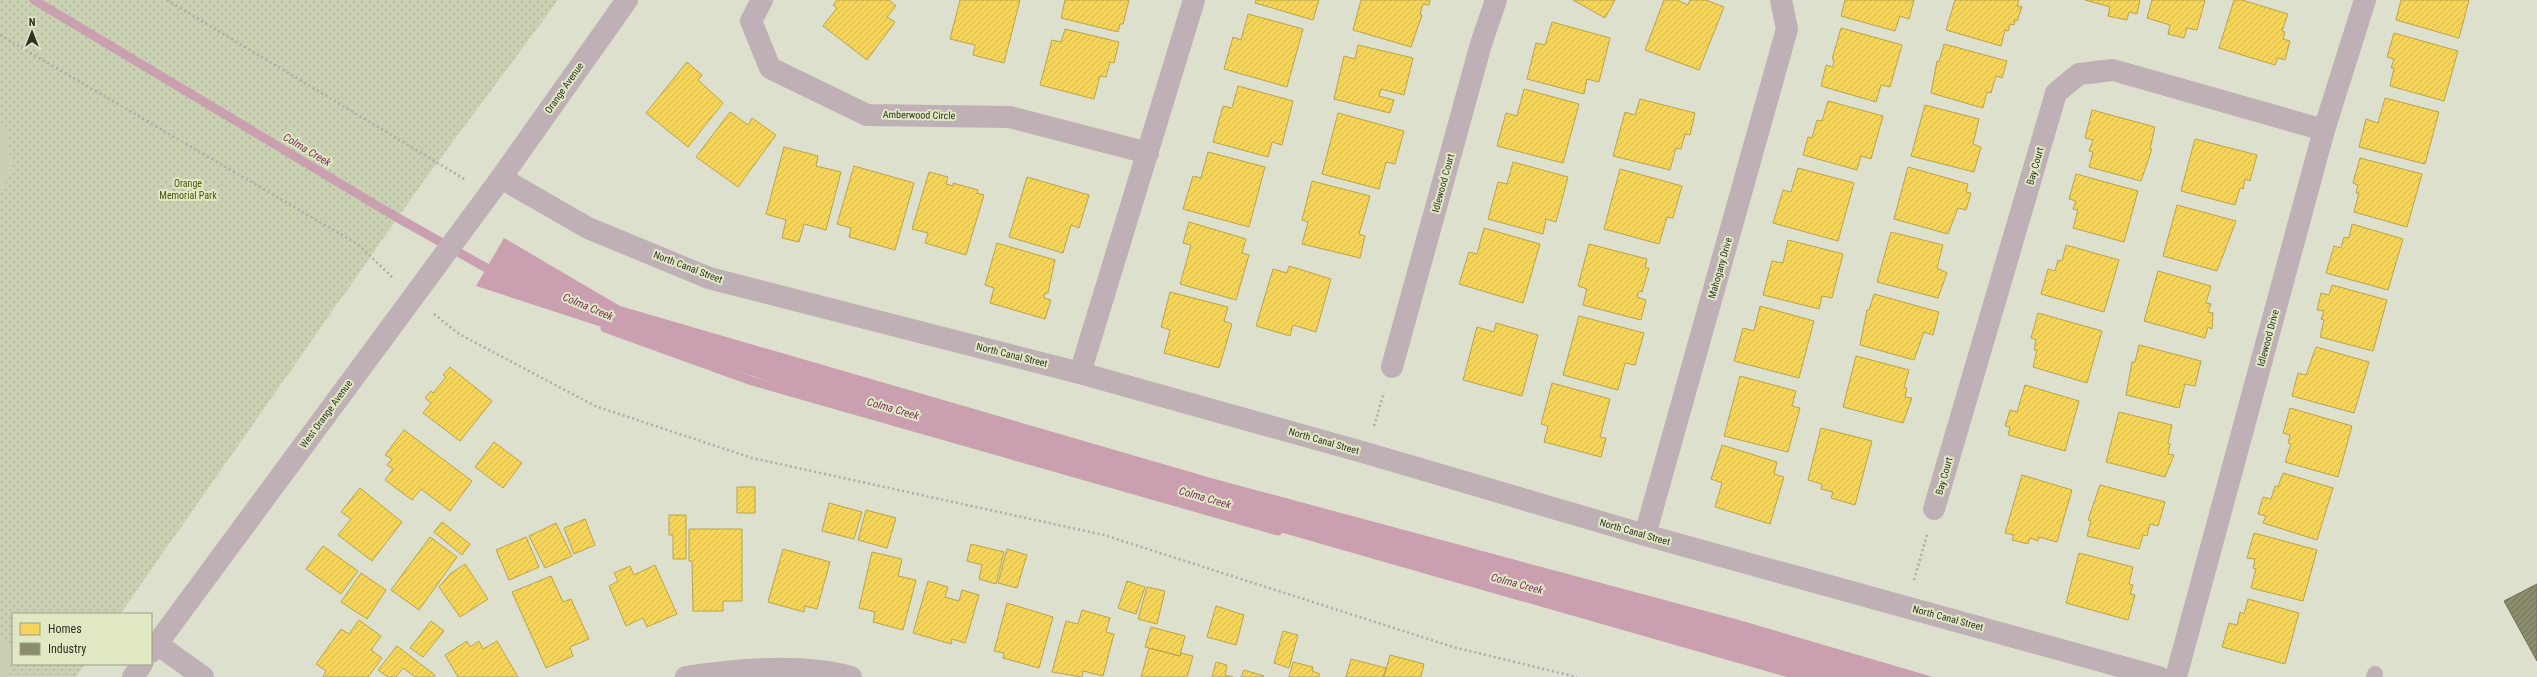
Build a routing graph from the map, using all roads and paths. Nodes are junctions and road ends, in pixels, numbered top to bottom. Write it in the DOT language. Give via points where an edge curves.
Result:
graph roads {
  1 [pos="168,0"];
  2 [pos="628,0"];
  3 [pos="762,0"];
  4 [pos="1194,0"];
  5 [pos="1496,0"];
  6 [pos="1781,0"];
  7 [pos="2365,0"];
  8 [pos="0,35"];
  9 [pos="2324,130"];
  10 [pos="1148,153"];
  11 [pos="495,186"];
  12 [pos="412,296"];
  13 [pos="1392,367"];
  14 [pos="1080,373"];
  15 [pos="1366,453"];
  16 [pos="1934,509"];
  17 [pos="1645,535"];
  18 [pos="1907,607"];
  19 [pos="154,648"];
  20 [pos="141,665"];
  21 [pos="838,675"];
  22 [pos="133,677"];
  23 [pos="203,677"];
  24 [pos="686,677"];
  25 [pos="1577,677"];
  26 [pos="2159,677"];
  27 [pos="2176,677"];
  1 -- 11 [label="path"];
  2 -- 11 [label="street, Orange Avenue"];
  3 -- 10 [label="street, Amberwood Circle" via="751,21 770,68 867,114 1010,117"];
  4 -- 10 [label="street"];
  5 -- 13 [label="street, Idlewood Court" via="1481,44"];
  6 -- 17 [label="street, Mahogany Drive" via="1787,29"];
  7 -- 9 [label="street, Idlewood Drive"];
  8 -- 12 [label="path" via="359,245"];
  9 -- 16 [label="street, Bay Court" via="2113,70 2078,74 2056,94"];
  9 -- 27 [label="street, Idlewood Drive"];
  10 -- 14 [label="street"];
  11 -- 12 [label="street, West Orange Avenue"];
  11 -- 14 [label="street, North Canal Street" via="709,278"];
  12 -- 19 [label="street, West Orange Avenue"];
  12 -- 25 [label="path" via="459,334 595,406 737,453 1104,535 1454,647"];
  13 -- 15 [label="path"];
  14 -- 15 [label="street, North Canal Street"];
  15 -- 17 [label="street, North Canal Street"];
  16 -- 18 [label="path"];
  17 -- 18 [label="street, North Canal Street"];
  18 -- 26 [label="street, North Canal Street"];
  19 -- 23 [label="street"];
  20 -- 22 [label="street"];
  21 -- 24 [label="street" via="740,669"];
}
